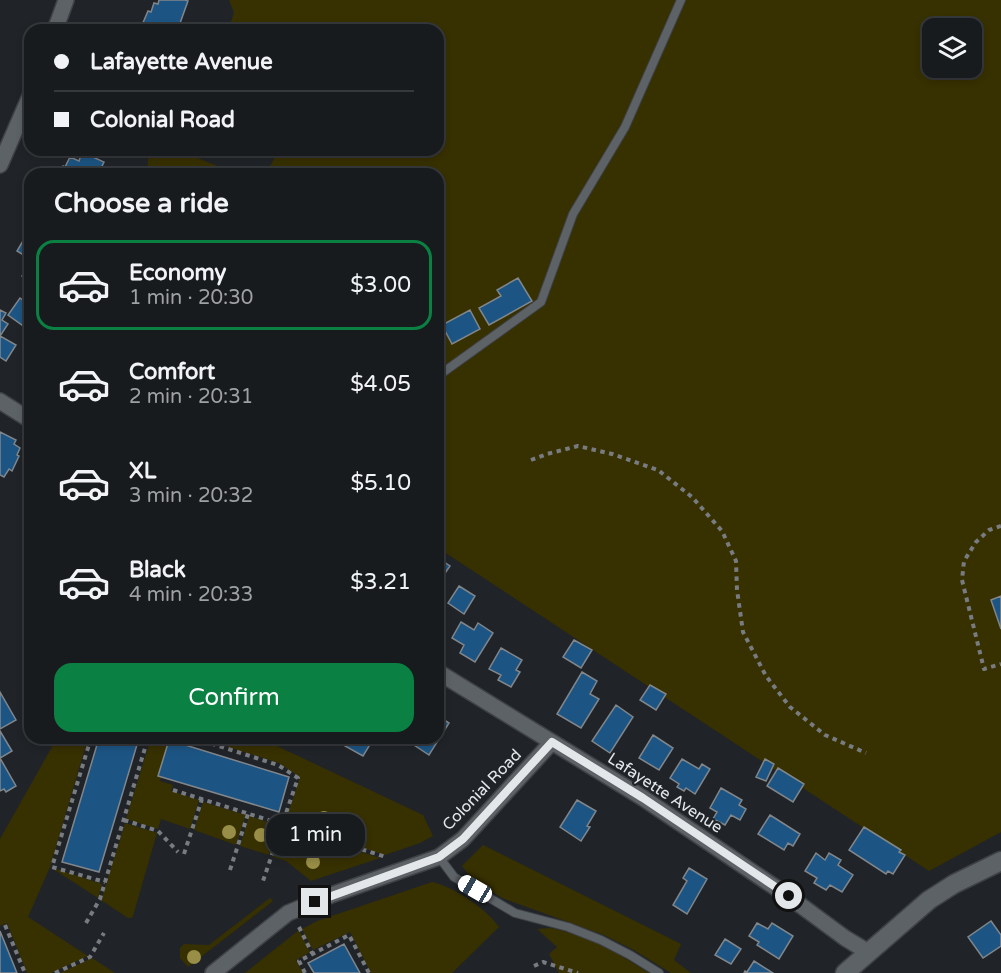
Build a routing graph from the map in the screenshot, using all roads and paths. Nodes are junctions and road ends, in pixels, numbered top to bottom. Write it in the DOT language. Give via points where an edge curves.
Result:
graph roads {
  1 [pos="66,0"];
  2 [pos="681,0"];
  3 [pos="57,24"];
  4 [pos="24,110"];
  5 [pos="0,165"];
  6 [pos="444,372"];
  7 [pos="0,401"];
  8 [pos="24,416"];
  9 [pos="531,460"];
  10 [pos="1001,526"];
  11 [pos="1001,664"];
  12 [pos="444,676"];
  13 [pos="552,742"];
  14 [pos="89,744"];
  15 [pos="146,744"];
  16 [pos="213,744"];
  17 [pos="866,753"];
  18 [pos="173,790"];
  19 [pos="202,799"];
  20 [pos="248,814"];
  21 [pos="124,820"];
  22 [pos="282,824"];
  23 [pos="178,852"];
  24 [pos="184,854"];
  25 [pos="386,857"];
  26 [pos="439,857"];
  27 [pos="1001,861"];
  28 [pos="230,870"];
  29 [pos="262,880"];
  30 [pos="105,882"];
  31 [pos="86,923"];
  32 [pos="5,925"];
  33 [pos="299,927"];
  34 [pos="104,933"];
  35 [pos="868,952"];
  36 [pos="313,953"];
  37 [pos="534,966"];
  38 [pos="25,973"];
  39 [pos="55,973"];
  40 [pos="213,973"];
  41 [pos="305,973"];
  42 [pos="369,973"];
  43 [pos="578,973"];
  44 [pos="658,973"];
  45 [pos="845,973"];
  1 -- 3 [label="street"];
  2 -- 6 [label="lane" via="625,127 573,214 541,302"];
  4 -- 5 [label="street"];
  7 -- 8 [label="street"];
  9 -- 17 [label="path" via="578,446 658,470 692,497 722,531 736,561 743,632 766,676 790,707 825,735"];
  10 -- 11 [label="path" via="989,530 976,542 964,561 962,580 984,669"];
  12 -- 13 [label="street, Lafayette Avenue"];
  13 -- 26 [label="street, Colonial Road" via="463,839"];
  13 -- 35 [label="street, Lafayette Avenue" via="682,824"];
  14 -- 30 [label="path" via="52,867"];
  15 -- 21 [label="path"];
  16 -- 22 [label="path" via="278,765 298,778"];
  18 -- 19 [label="path"];
  19 -- 20 [label="path"];
  19 -- 24 [label="path"];
  20 -- 22 [label="path"];
  20 -- 28 [label="path"];
  21 -- 23 [label="path" via="158,831"];
  21 -- 30 [label="path"];
  22 -- 25 [label="path"];
  22 -- 29 [label="path"];
  26 -- 40 [label="street, Colonial Road" via="288,913"];
  26 -- 44 [label="lane" via="454,878 515,913 601,940"];
  27 -- 35 [label="main road" via="929,900"];
  30 -- 31 [label="path"];
  32 -- 38 [label="path"];
  33 -- 36 [label="path"];
  34 -- 39 [label="path" via="90,957"];
  35 -- 45 [label="main road"];
  36 -- 41 [label="path" via="299,961"];
  36 -- 42 [label="path" via="349,934"];
  37 -- 43 [label="path" via="543,962"];
}
